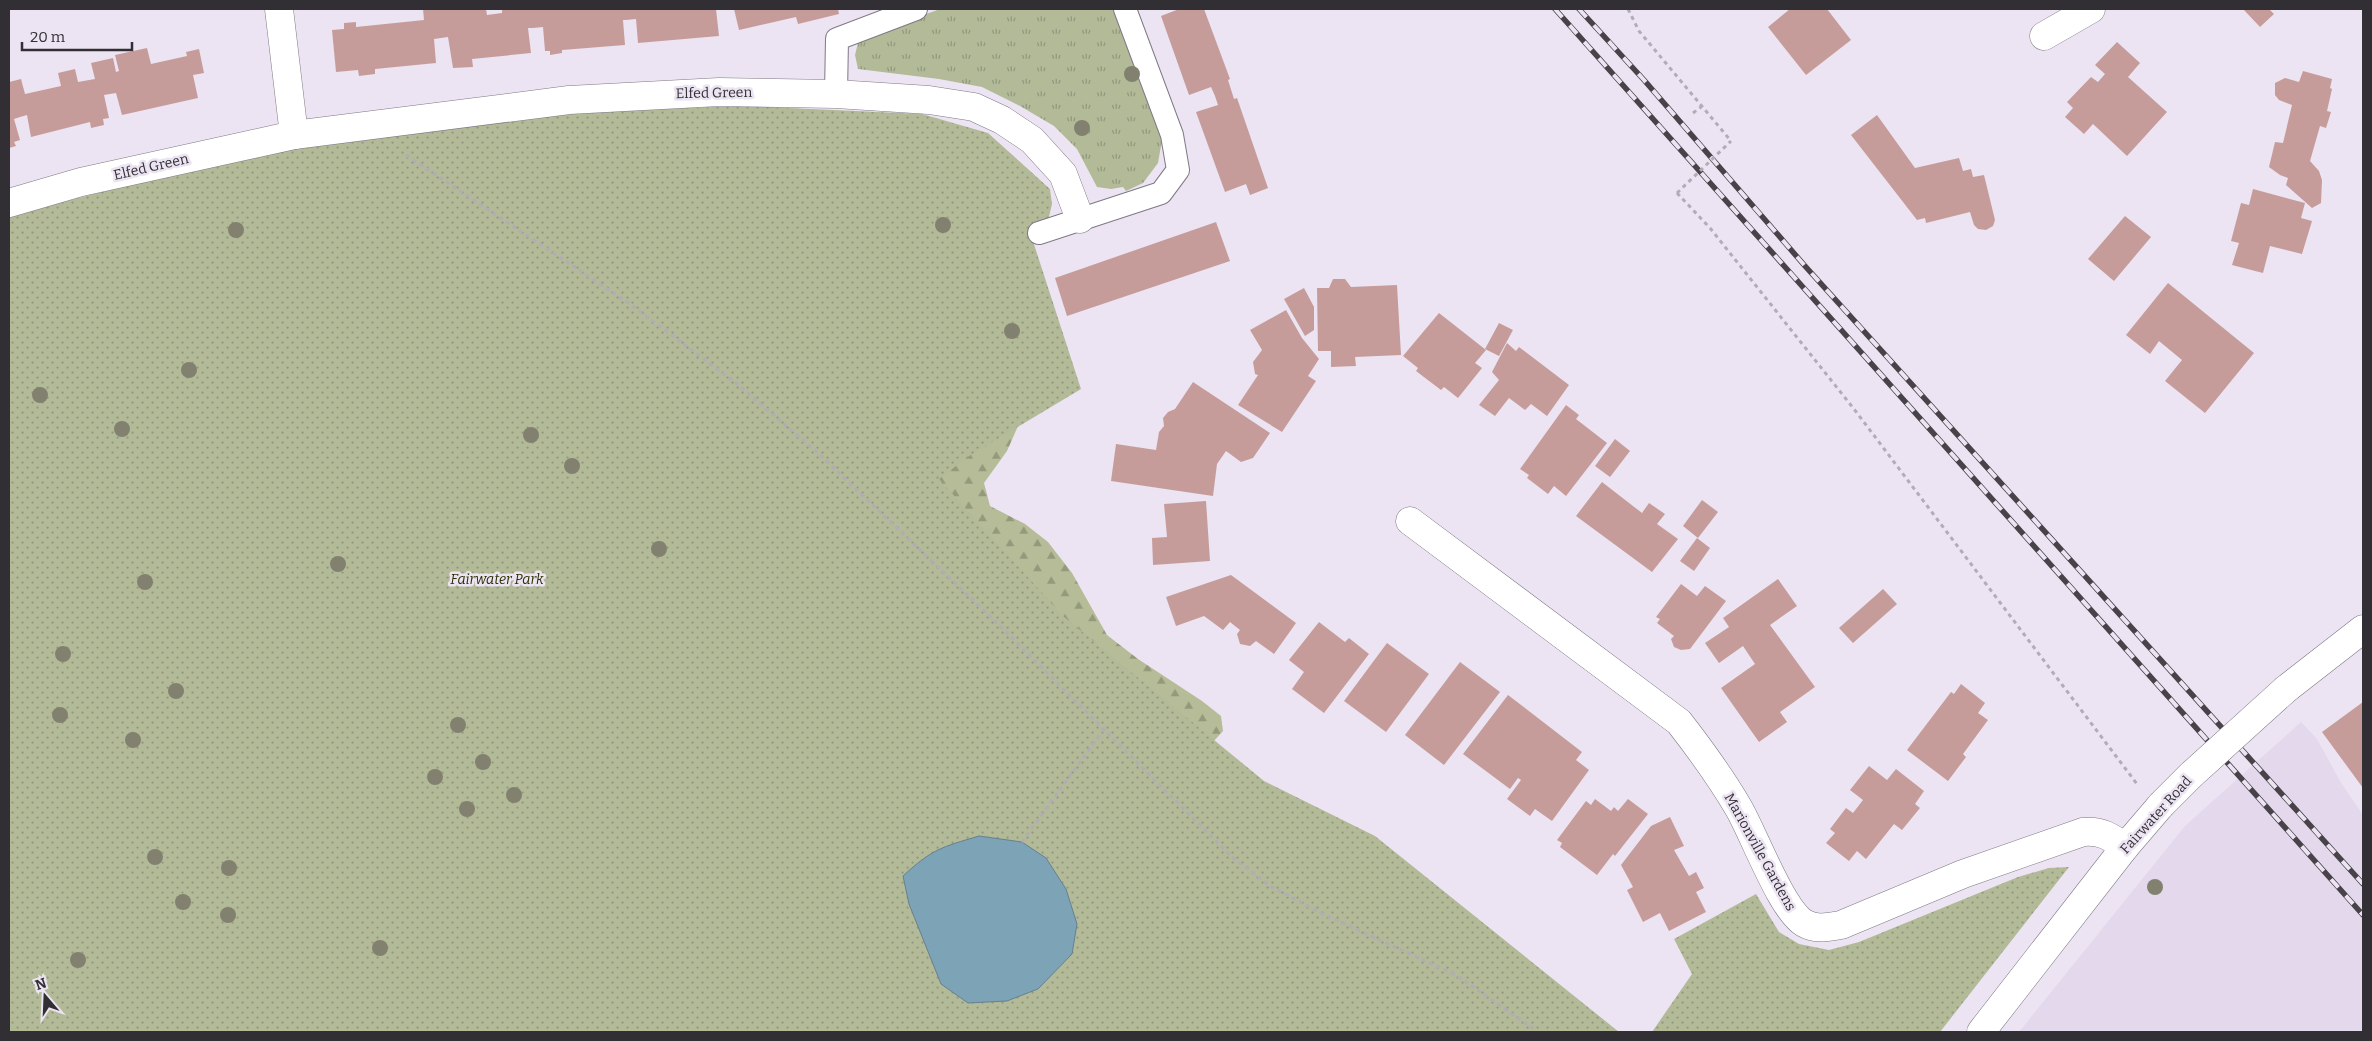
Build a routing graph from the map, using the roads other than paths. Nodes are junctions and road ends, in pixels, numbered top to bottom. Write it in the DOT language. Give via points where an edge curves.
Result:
graph roads {
  1 [pos="279,9"];
  2 [pos="916,9"];
  3 [pos="1125,9"];
  4 [pos="2091,9"];
  5 [pos="2044,36"];
  6 [pos="836,94"];
  7 [pos="294,135"];
  8 [pos="9,203"];
  9 [pos="1080,219"];
  10 [pos="1039,233"];
  11 [pos="1410,521"];
  12 [pos="2363,629"];
  13 [pos="2125,847"];
  14 [pos="1981,1032"];
  1 -- 7 [label="street"];
  2 -- 6 [label="lane" via="837,39"];
  3 -- 9 [label="lane" via="1172,135 1178,170 1161,193"];
  4 -- 5 [label="street"];
  6 -- 7 [label="street, Elfed Green" via="719,92 569,100"];
  6 -- 9 [label="street, Elfed Green" via="929,100 974,108 1002,120 1032,140 1063,174"];
  7 -- 8 [label="street, Elfed Green" via="81,182"];
  9 -- 10 [label="lane"];
  11 -- 13 [label="street, Marionville Gardens" via="1679,722 1737,806 1784,901 1805,924 1823,928 1841,925 1963,874 2083,832 2105,833"];
  12 -- 13 [label="street, Fairwater Road, bridge" via="2286,689 2191,774"];
  13 -- 14 [label="street, Fairwater Road"];
}
